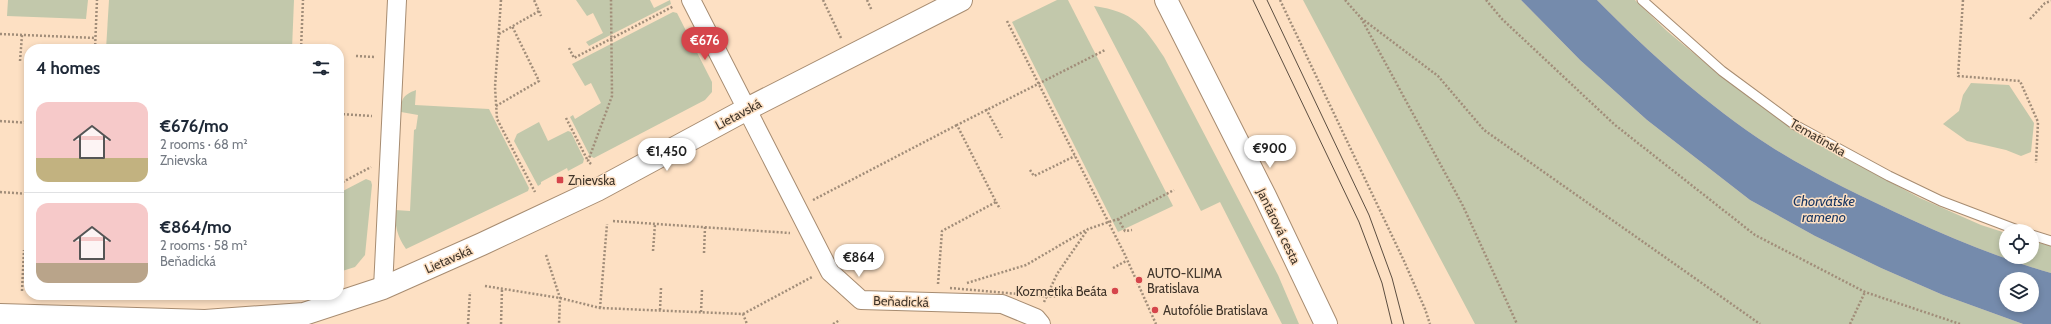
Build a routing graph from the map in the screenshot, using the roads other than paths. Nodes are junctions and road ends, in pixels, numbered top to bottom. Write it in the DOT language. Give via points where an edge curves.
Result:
graph roads {
  1 [pos="397,0"];
  2 [pos="961,0"];
  3 [pos="1156,0"];
  4 [pos="1166,0"];
  5 [pos="1642,0"];
  6 [pos="684,2"];
  7 [pos="1180,30"];
  8 [pos="747,109"];
  9 [pos="2002,224"];
  10 [pos="2039,237"];
  11 [pos="2051,241"];
  12 [pos="382,288"];
  13 [pos="0,314"];
  14 [pos="303,319"];
  15 [pos="1039,321"];
  16 [pos="1326,324"];
  1 -- 12 [label="street"];
  2 -- 8 [label="street, Lietavská"];
  3 -- 7 [label="street"];
  4 -- 7 [label="street, Jantárová cesta"];
  5 -- 9 [label="lane, Tematínska" via="1722,71 1795,125 1941,201"];
  6 -- 8 [label="street"];
  7 -- 16 [label="street, Jantárová cesta" via="1265,196"];
  8 -- 12 [label="street, Lietavská" via="597,190"];
  8 -- 15 [label="street, Beňadická" via="830,272 861,300 1002,304"];
  10 -- 11 [label="lane"];
  12 -- 14 [label="street, Lietavská"];
  13 -- 14 [label="street, Lietavská" via="205,321"];
}
